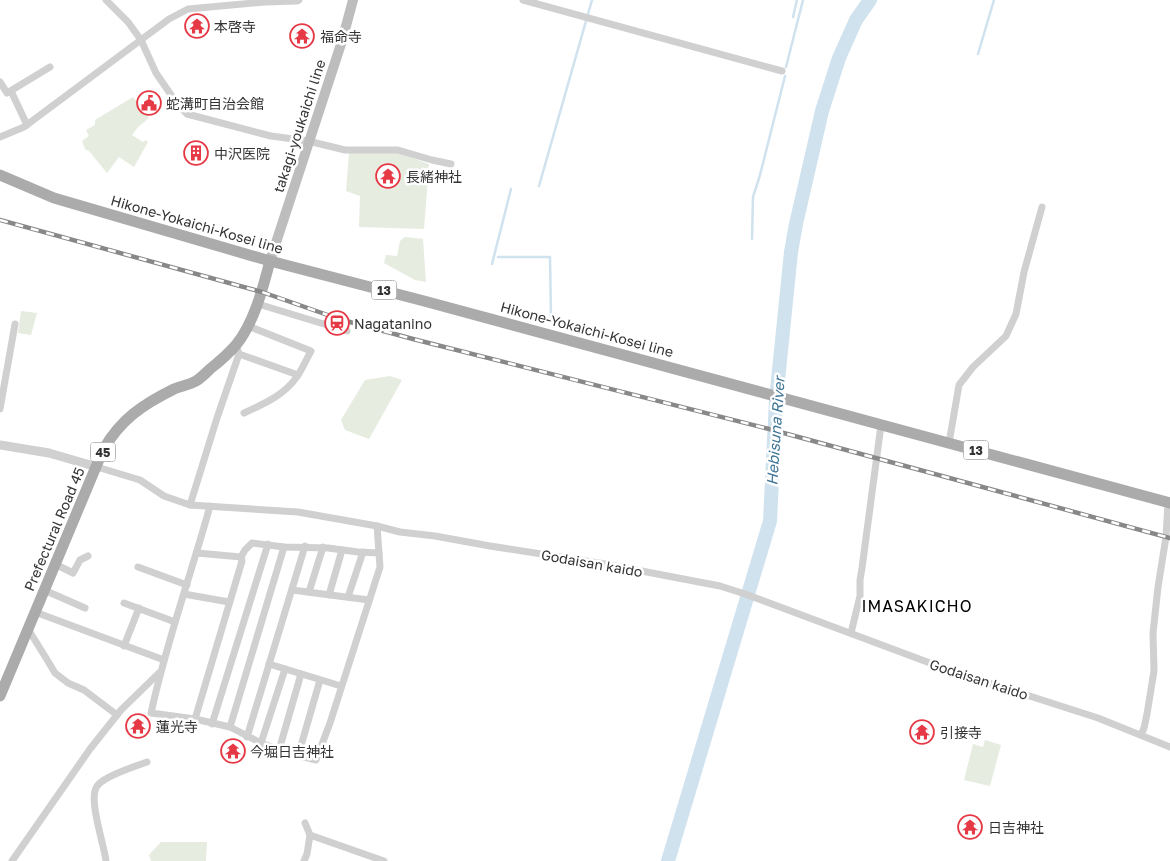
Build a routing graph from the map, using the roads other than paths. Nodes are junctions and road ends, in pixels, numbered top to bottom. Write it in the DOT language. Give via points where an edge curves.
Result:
graph roads {
  1 [pos="106,0"];
  2 [pos="299,0"];
  3 [pos="353,0"];
  4 [pos="523,0"];
  5 [pos="141,40"];
  6 [pos="50,67"];
  7 [pos="782,71"];
  8 [pos="0,82"];
  9 [pos="11,91"];
  10 [pos="27,125"];
  11 [pos="0,137"];
  12 [pos="308,141"];
  13 [pos="451,164"];
  14 [pos="0,174"];
  15 [pos="1042,207"];
  16 [pos="270,261"];
  17 [pos="258,304"];
  18 [pos="15,324"];
  19 [pos="248,326"];
  20 [pos="347,331"];
  21 [pos="237,349"];
  22 [pos="298,375"];
  23 [pos="0,409"];
  24 [pos="244,413"];
  25 [pos="881,425"];
  26 [pos="949,443"];
  27 [pos="0,445"];
  28 [pos="97,467"];
  29 [pos="1169,503"];
  30 [pos="190,505"];
  31 [pos="210,506"];
  32 [pos="377,526"];
  33 [pos="268,544"];
  34 [pos="305,546"];
  35 [pos="284,547"];
  36 [pos="323,547"];
  37 [pos="342,550"];
  38 [pos="362,552"];
  39 [pos="197,553"];
  40 [pos="379,553"];
  41 [pos="88,556"];
  42 [pos="241,557"];
  43 [pos="55,564"];
  44 [pos="138,567"];
  45 [pos="187,585"];
  46 [pos="44,590"];
  47 [pos="292,590"];
  48 [pos="309,592"];
  49 [pos="184,594"];
  50 [pos="329,595"];
  51 [pos="348,597"];
  52 [pos="369,600"];
  53 [pos="229,602"];
  54 [pos="124,603"];
  55 [pos="85,608"];
  56 [pos="139,608"];
  57 [pos="35,612"];
  58 [pos="175,622"];
  59 [pos="28,629"];
  60 [pos="851,633"];
  61 [pos="124,646"];
  62 [pos="164,660"];
  63 [pos="269,664"];
  64 [pos="286,669"];
  65 [pos="159,673"];
  66 [pos="301,674"];
  67 [pos="320,680"];
  68 [pos="341,686"];
  69 [pos="0,696"];
  70 [pos="117,715"];
  71 [pos="195,719"];
  72 [pos="212,724"];
  73 [pos="230,727"];
  74 [pos="1141,735"];
  75 [pos="247,737"];
  76 [pos="261,743"];
  77 [pos="1170,747"];
  78 [pos="279,750"];
  79 [pos="298,756"];
  80 [pos="147,762"];
  81 [pos="306,822"];
  82 [pos="310,835"];
  83 [pos="12,861"];
  84 [pos="106,861"];
  85 [pos="304,861"];
  86 [pos="384,861"];
  1 -- 5 [label="street"];
  2 -- 5 [label="street" via="188,9"];
  3 -- 12 [label="main road, takagi-youkaichi line"];
  4 -- 7 [label="street"];
  5 -- 10 [label="street"];
  5 -- 12 [label="street" via="156,74 187,114 271,136"];
  6 -- 9 [label="street"];
  8 -- 9 [label="street" via="8,93"];
  9 -- 10 [label="street"];
  10 -- 11 [label="street"];
  12 -- 13 [label="street" via="345,150 398,150"];
  12 -- 16 [label="main road, takagi-youkaichi line"];
  14 -- 16 [label="main road, Hikone-Yokaichi-Kosei line / 13" via="54,198"];
  15 -- 26 [label="street" via="1016,314 1006,336 959,385"];
  16 -- 17 [label="main road, Prefectural Road 45 / 45"];
  16 -- 25 [label="main road, Hikone-Yokaichi-Kosei line / 13"];
  17 -- 19 [label="main road, Prefectural Road 45 / 45"];
  17 -- 20 [label="street"];
  18 -- 23 [label="street"];
  19 -- 21 [label="main road, Prefectural Road 45 / 45"];
  19 -- 22 [label="street" via="312,351"];
  21 -- 22 [label="street"];
  21 -- 28 [label="main road, Prefectural Road 45 / 45" via="195,381 155,399 129,416 112,436"];
  21 -- 30 [label="street"];
  22 -- 24 [label="street" via="287,389 270,401"];
  25 -- 26 [label="main road, Hikone-Yokaichi-Kosei line / 13"];
  25 -- 60 [label="street" via="860,596"];
  26 -- 29 [label="main road, Hikone-Yokaichi-Kosei line / 13"];
  27 -- 28 [label="street, Godaisan kaido" via="49,453"];
  28 -- 30 [label="street, Godaisan kaido" via="140,480 164,496"];
  28 -- 43 [label="main road, Prefectural Road 45 / 45"];
  29 -- 74 [label="street" via="1153,633 1154,671"];
  30 -- 31 [label="street, Godaisan kaido"];
  31 -- 32 [label="street, Godaisan kaido" via="298,512"];
  31 -- 39 [label="street"];
  32 -- 40 [label="street"];
  32 -- 60 [label="street, Godaisan kaido" via="720,586"];
  33 -- 35 [label="street"];
  33 -- 42 [label="street" via="252,543"];
  33 -- 72 [label="street"];
  34 -- 35 [label="street"];
  34 -- 36 [label="street"];
  34 -- 47 [label="street"];
  35 -- 73 [label="street"];
  36 -- 37 [label="street"];
  36 -- 48 [label="street"];
  37 -- 38 [label="street"];
  37 -- 50 [label="street"];
  38 -- 40 [label="street"];
  38 -- 51 [label="street"];
  39 -- 42 [label="street"];
  39 -- 45 [label="street"];
  40 -- 52 [label="street" via="380,567"];
  41 -- 43 [label="street" via="80,560 74,573"];
  42 -- 53 [label="street"];
  43 -- 46 [label="main road, Prefectural Road 45 / 45"];
  44 -- 45 [label="street"];
  45 -- 49 [label="street"];
  46 -- 55 [label="street"];
  46 -- 57 [label="main road, Prefectural Road 45 / 45"];
  47 -- 48 [label="street"];
  47 -- 63 [label="street"];
  48 -- 50 [label="street"];
  49 -- 53 [label="street"];
  49 -- 58 [label="street"];
  50 -- 51 [label="street"];
  51 -- 52 [label="street"];
  52 -- 68 [label="street"];
  53 -- 71 [label="street"];
  54 -- 56 [label="street"];
  56 -- 58 [label="street"];
  56 -- 61 [label="street"];
  57 -- 59 [label="main road, Prefectural Road 45 / 45"];
  57 -- 61 [label="street"];
  58 -- 62 [label="street"];
  59 -- 69 [label="main road, Prefectural Road 45 / 45"];
  59 -- 70 [label="street" via="55,673"];
  60 -- 74 [label="street, Godaisan kaido" via="950,671"];
  61 -- 62 [label="street"];
  62 -- 65 [label="street"];
  63 -- 64 [label="street"];
  63 -- 75 [label="street"];
  64 -- 66 [label="street"];
  64 -- 76 [label="street"];
  65 -- 70 [label="street"];
  65 -- 71 [label="street" via="150,713"];
  66 -- 67 [label="street"];
  66 -- 78 [label="street"];
  67 -- 68 [label="street"];
  67 -- 79 [label="street"];
  68 -- 79 [label="street" via="316,760"];
  70 -- 83 [label="street"];
  71 -- 72 [label="street"];
  72 -- 73 [label="street"];
  73 -- 75 [label="street"];
  74 -- 77 [label="street, Godaisan kaido"];
  75 -- 76 [label="street"];
  76 -- 78 [label="street"];
  78 -- 79 [label="street"];
  80 -- 84 [label="street" via="103,780 96,787 94,797"];
  81 -- 82 [label="street"];
  82 -- 85 [label="street"];
  82 -- 86 [label="street"];
}
